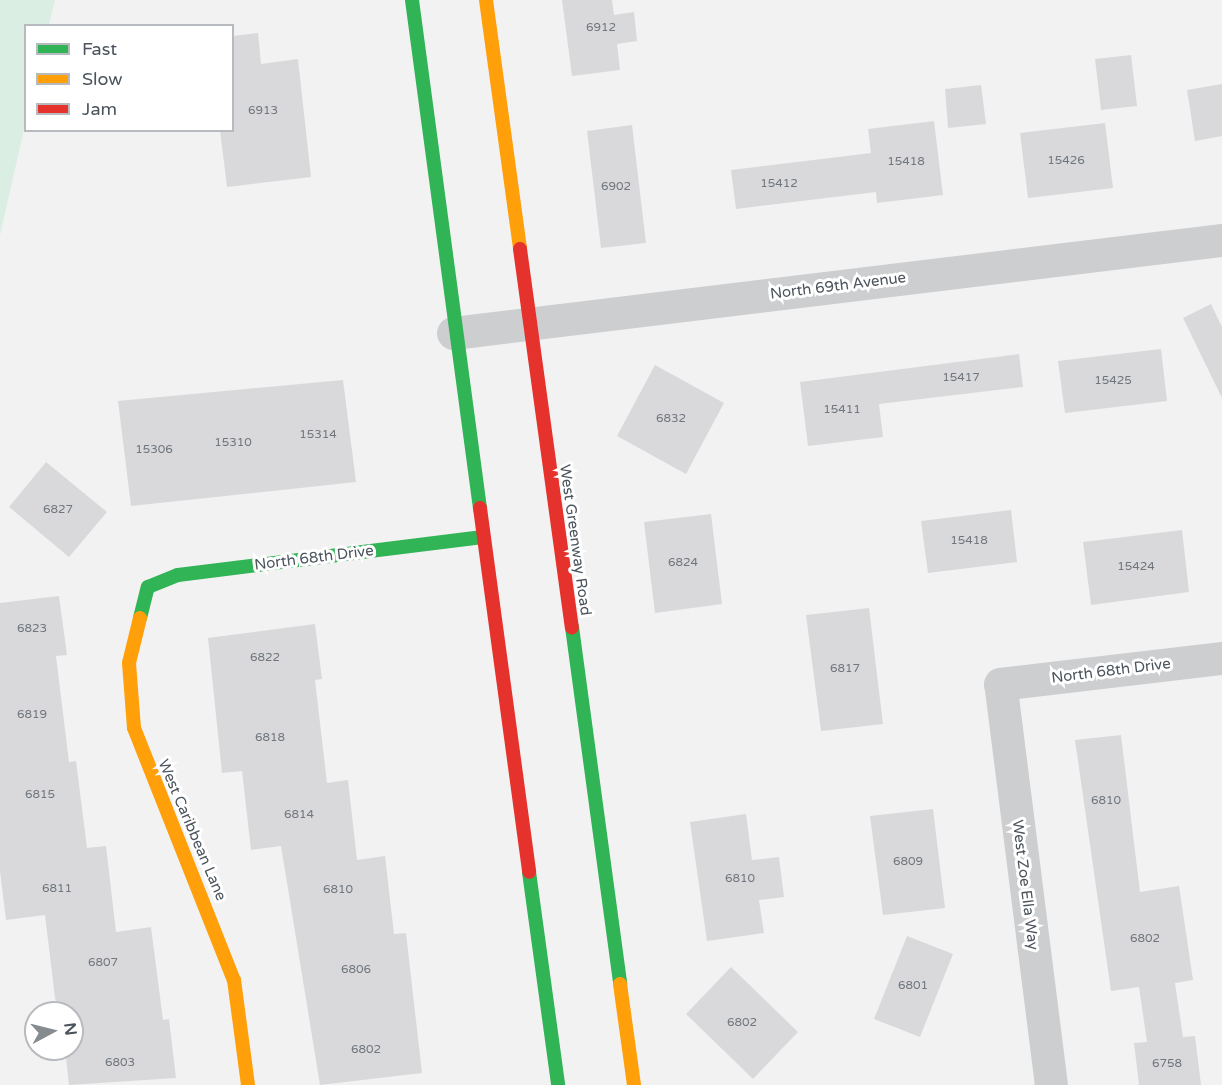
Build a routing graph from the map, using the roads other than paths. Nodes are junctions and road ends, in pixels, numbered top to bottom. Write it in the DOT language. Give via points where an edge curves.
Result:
graph roads {
  1 [pos="412,0"];
  2 [pos="486,0"];
  3 [pos="1222,240"];
  4 [pos="528,323"];
  5 [pos="453,333"];
  6 [pos="482,537"];
  7 [pos="148,587"];
  8 [pos="1222,658"];
  9 [pos="1000,684"];
  10 [pos="248,1085"];
  11 [pos="558,1085"];
  12 [pos="634,1085"];
  13 [pos="1051,1085"];
  1 -- 5 [label="street"];
  2 -- 4 [label="street, West Greenway Road"];
  3 -- 4 [label="street, North 69th Avenue"];
  4 -- 5 [label="street, North 69th Avenue"];
  4 -- 12 [label="street, West Greenway Road"];
  5 -- 6 [label="street"];
  6 -- 7 [label="street, North 68th Drive" via="178,575"];
  6 -- 11 [label="street"];
  7 -- 10 [label="street, West Caribbean Lane" via="129,663 134,728 234,980"];
  8 -- 9 [label="street, North 68th Drive"];
  9 -- 13 [label="street, West Zoe Ella Way"];
}
